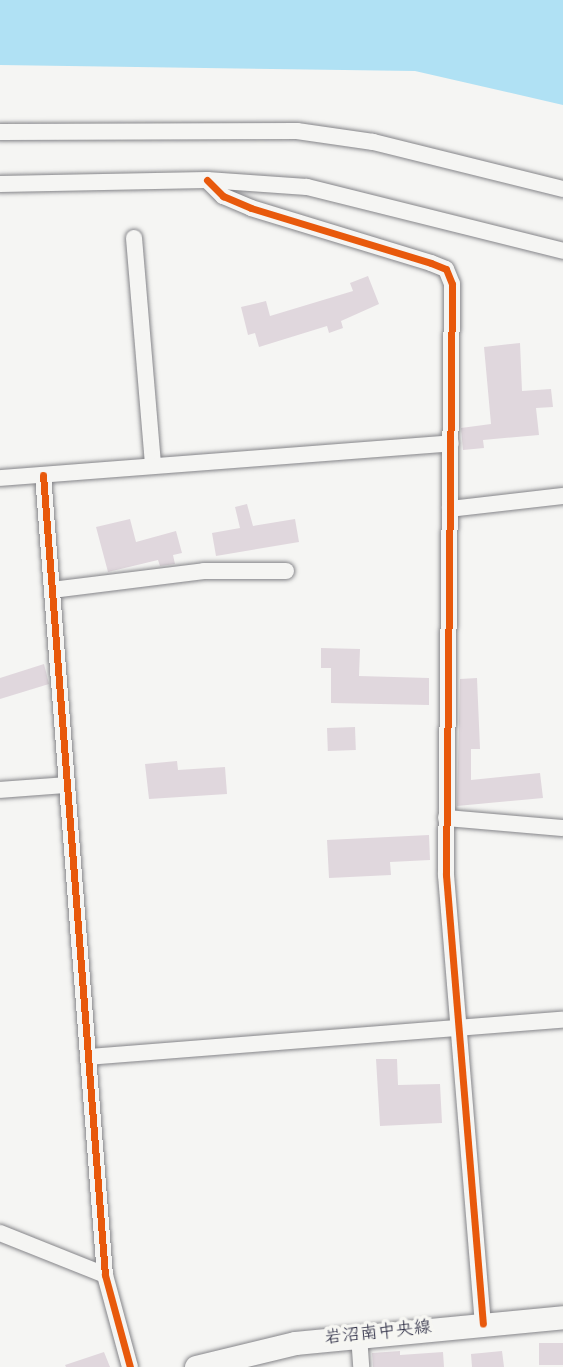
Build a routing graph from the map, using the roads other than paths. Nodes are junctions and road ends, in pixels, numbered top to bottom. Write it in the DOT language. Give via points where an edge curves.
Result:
graph roads {
  1 [pos="0,132"];
  2 [pos="207,180"];
  3 [pos="0,184"];
  4 [pos="563,189"];
  5 [pos="134,238"];
  6 [pos="563,251"];
  7 [pos="451,443"];
  8 [pos="153,464"];
  9 [pos="43,475"];
  10 [pos="0,478"];
  11 [pos="563,496"];
  12 [pos="450,509"];
  13 [pos="286,571"];
  14 [pos="52,590"];
  15 [pos="67,785"];
  16 [pos="0,790"];
  17 [pos="446,818"];
  18 [pos="563,828"];
  19 [pos="563,1020"];
  20 [pos="458,1028"];
  21 [pos="88,1057"];
  22 [pos="0,1233"];
  23 [pos="105,1275"];
  24 [pos="563,1317"];
  25 [pos="483,1323"];
  26 [pos="359,1335"];
  27 [pos="130,1367"];
  28 [pos="196,1367"];
  29 [pos="361,1367"];
  1 -- 4 [label="street" via="297,131 373,142"];
  2 -- 3 [label="street"];
  2 -- 6 [label="street" via="307,187"];
  2 -- 7 [label="street" via="223,196 251,208 446,270 453,303"];
  5 -- 8 [label="street"];
  7 -- 8 [label="street"];
  7 -- 12 [label="street"];
  8 -- 9 [label="street"];
  9 -- 10 [label="street"];
  9 -- 14 [label="street"];
  11 -- 12 [label="street"];
  12 -- 17 [label="street"];
  13 -- 14 [label="street" via="204,571"];
  14 -- 15 [label="street"];
  15 -- 16 [label="street"];
  15 -- 21 [label="street"];
  17 -- 18 [label="street"];
  17 -- 20 [label="street"];
  19 -- 20 [label="street"];
  20 -- 21 [label="street"];
  20 -- 25 [label="street"];
  21 -- 23 [label="street"];
  22 -- 23 [label="street"];
  23 -- 27 [label="street"];
  24 -- 25 [label="street, 岩沼南中央線"];
  25 -- 26 [label="street, 岩沼南中央線"];
  26 -- 28 [label="street, 岩沼南中央線" via="295,1343"];
  26 -- 29 [label="street"];
}
